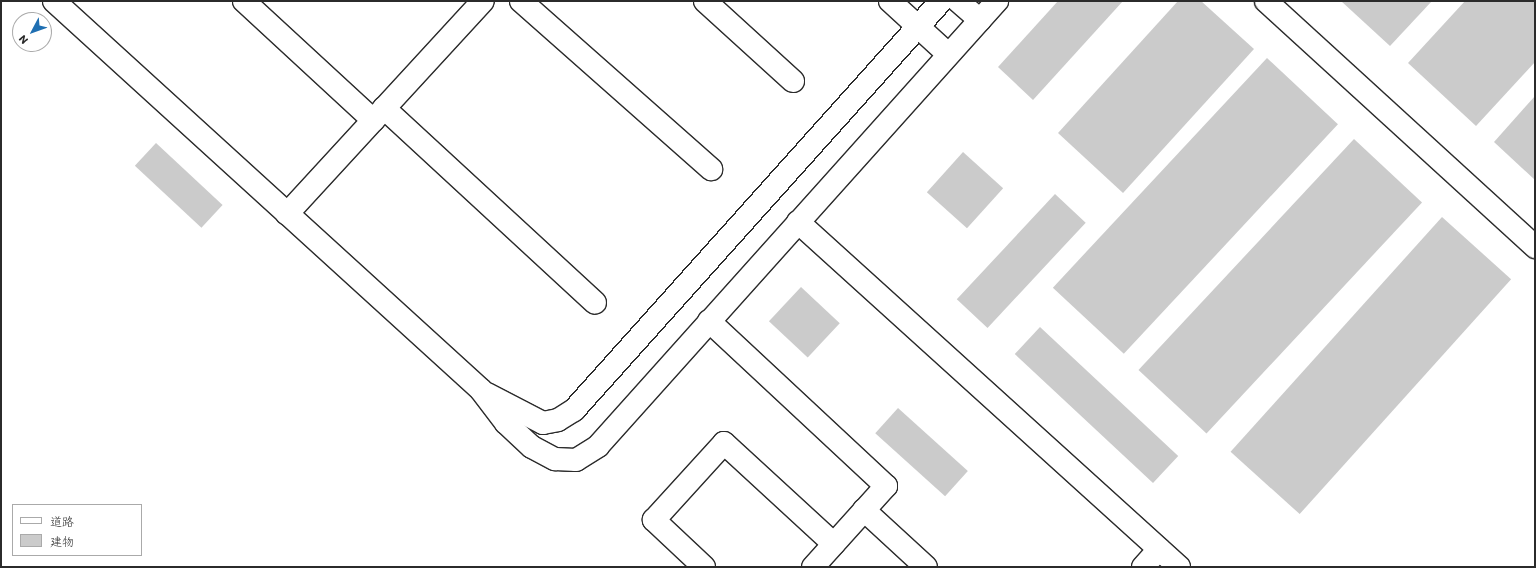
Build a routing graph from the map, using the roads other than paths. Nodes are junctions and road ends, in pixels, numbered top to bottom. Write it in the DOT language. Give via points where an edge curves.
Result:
graph roads {
  1 [pos="244,1"];
  2 [pos="483,1"];
  3 [pos="521,1"];
  4 [pos="705,1"];
  5 [pos="890,1"];
  6 [pos="941,1"];
  7 [pos="958,1"];
  8 [pos="997,1"];
  9 [pos="1266,1"];
  10 [pos="56,2"];
  11 [pos="980,20"];
  12 [pos="918,27"];
  13 [pos="948,54"];
  14 [pos="793,81"];
  15 [pos="379,114"];
  16 [pos="711,169"];
  17 [pos="287,214"];
  18 [pos="798,222"];
  19 [pos="1535,247"];
  20 [pos="595,303"];
  21 [pos="709,321"];
  22 [pos="481,390"];
  23 [pos="864,510"];
  24 [pos="834,544"];
  25 [pos="1159,549"];
  26 [pos="704,567"];
  27 [pos="812,567"];
  28 [pos="926,567"];
  29 [pos="1143,567"];
  30 [pos="1179,567"];
  1 -- 15 [label="street"];
  2 -- 15 [label="street"];
  3 -- 16 [label="street"];
  4 -- 14 [label="street"];
  5 -- 12 [label="street"];
  6 -- 12 [label="street"];
  7 -- 11 [label="street"];
  8 -- 11 [label="street"];
  9 -- 19 [label="street"];
  10 -- 17 [label="street"];
  11 -- 13 [label="street"];
  12 -- 13 [label="street"];
  12 -- 22 [label="street" via="574,410 558,420 543,424"];
  13 -- 18 [label="street"];
  15 -- 17 [label="street"];
  15 -- 20 [label="street"];
  17 -- 22 [label="street"];
  18 -- 21 [label="street"];
  18 -- 25 [label="street"];
  21 -- 22 [label="street" via="598,446 576,460 555,459 532,447 506,423"];
  21 -- 23 [label="street" via="886,486"];
  23 -- 24 [label="street"];
  23 -- 28 [label="street"];
  24 -- 26 [label="street" via="724,443 654,520"];
  24 -- 27 [label="street"];
  25 -- 29 [label="street"];
  25 -- 30 [label="street"];
}
